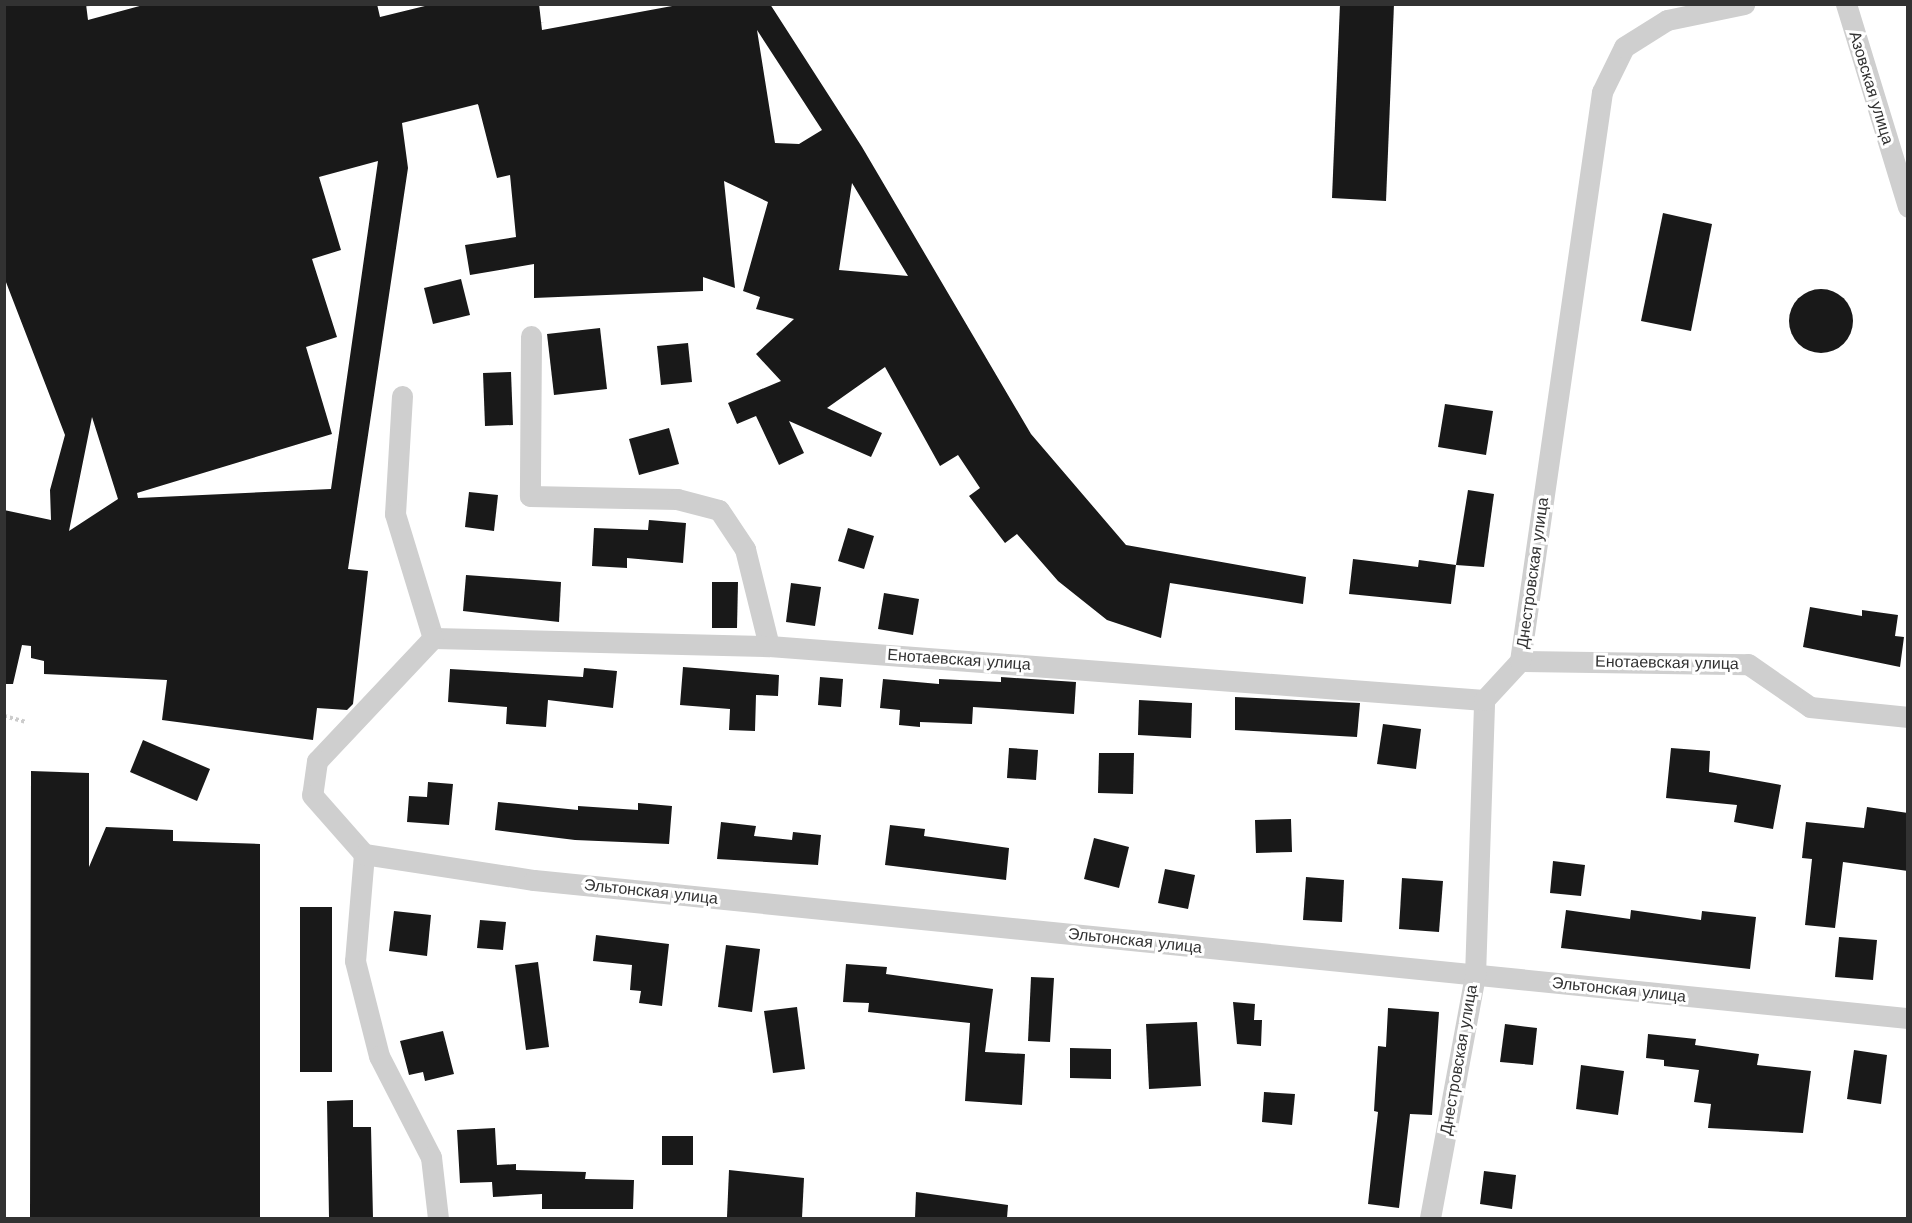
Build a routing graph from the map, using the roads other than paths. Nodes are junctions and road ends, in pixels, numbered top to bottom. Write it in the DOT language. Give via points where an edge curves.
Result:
graph roads {
  1 [pos="1744,4"];
  2 [pos="1846,4"];
  3 [pos="1908,207"];
  4 [pos="531,336"];
  5 [pos="402,396"];
  6 [pos="433,638"];
  7 [pos="769,646"];
  8 [pos="1521,661"];
  9 [pos="1484,700"];
  10 [pos="1908,717"];
  11 [pos="364,854"];
  12 [pos="1475,976"];
  13 [pos="1908,1018"];
  14 [pos="438,1218"];
  15 [pos="1430,1218"];
  1 -- 8 [label="street, Днестровская улица" via="1667,20 1624,47 1602,92"];
  2 -- 3 [label="street, Азовская улица"];
  4 -- 7 [label="street" via="531,496 677,499 719,510 745,549"];
  5 -- 6 [label="street" via="395,514"];
  6 -- 7 [label="street, Енотаевская улица"];
  6 -- 11 [label="street" via="317,761 312,795"];
  7 -- 9 [label="street, Енотаевская улица"];
  8 -- 9 [label="street, Днестровская улица"];
  8 -- 10 [label="street, Енотаевская улица" via="1748,664 1810,707"];
  9 -- 12 [label="street, Днестровская улица"];
  11 -- 12 [label="street, Эльтонская улица" via="534,880"];
  11 -- 14 [label="street" via="355,961 380,1056 431,1157"];
  12 -- 13 [label="street, Эльтонская улица"];
  12 -- 15 [label="street, Днестровская улица"];
}
